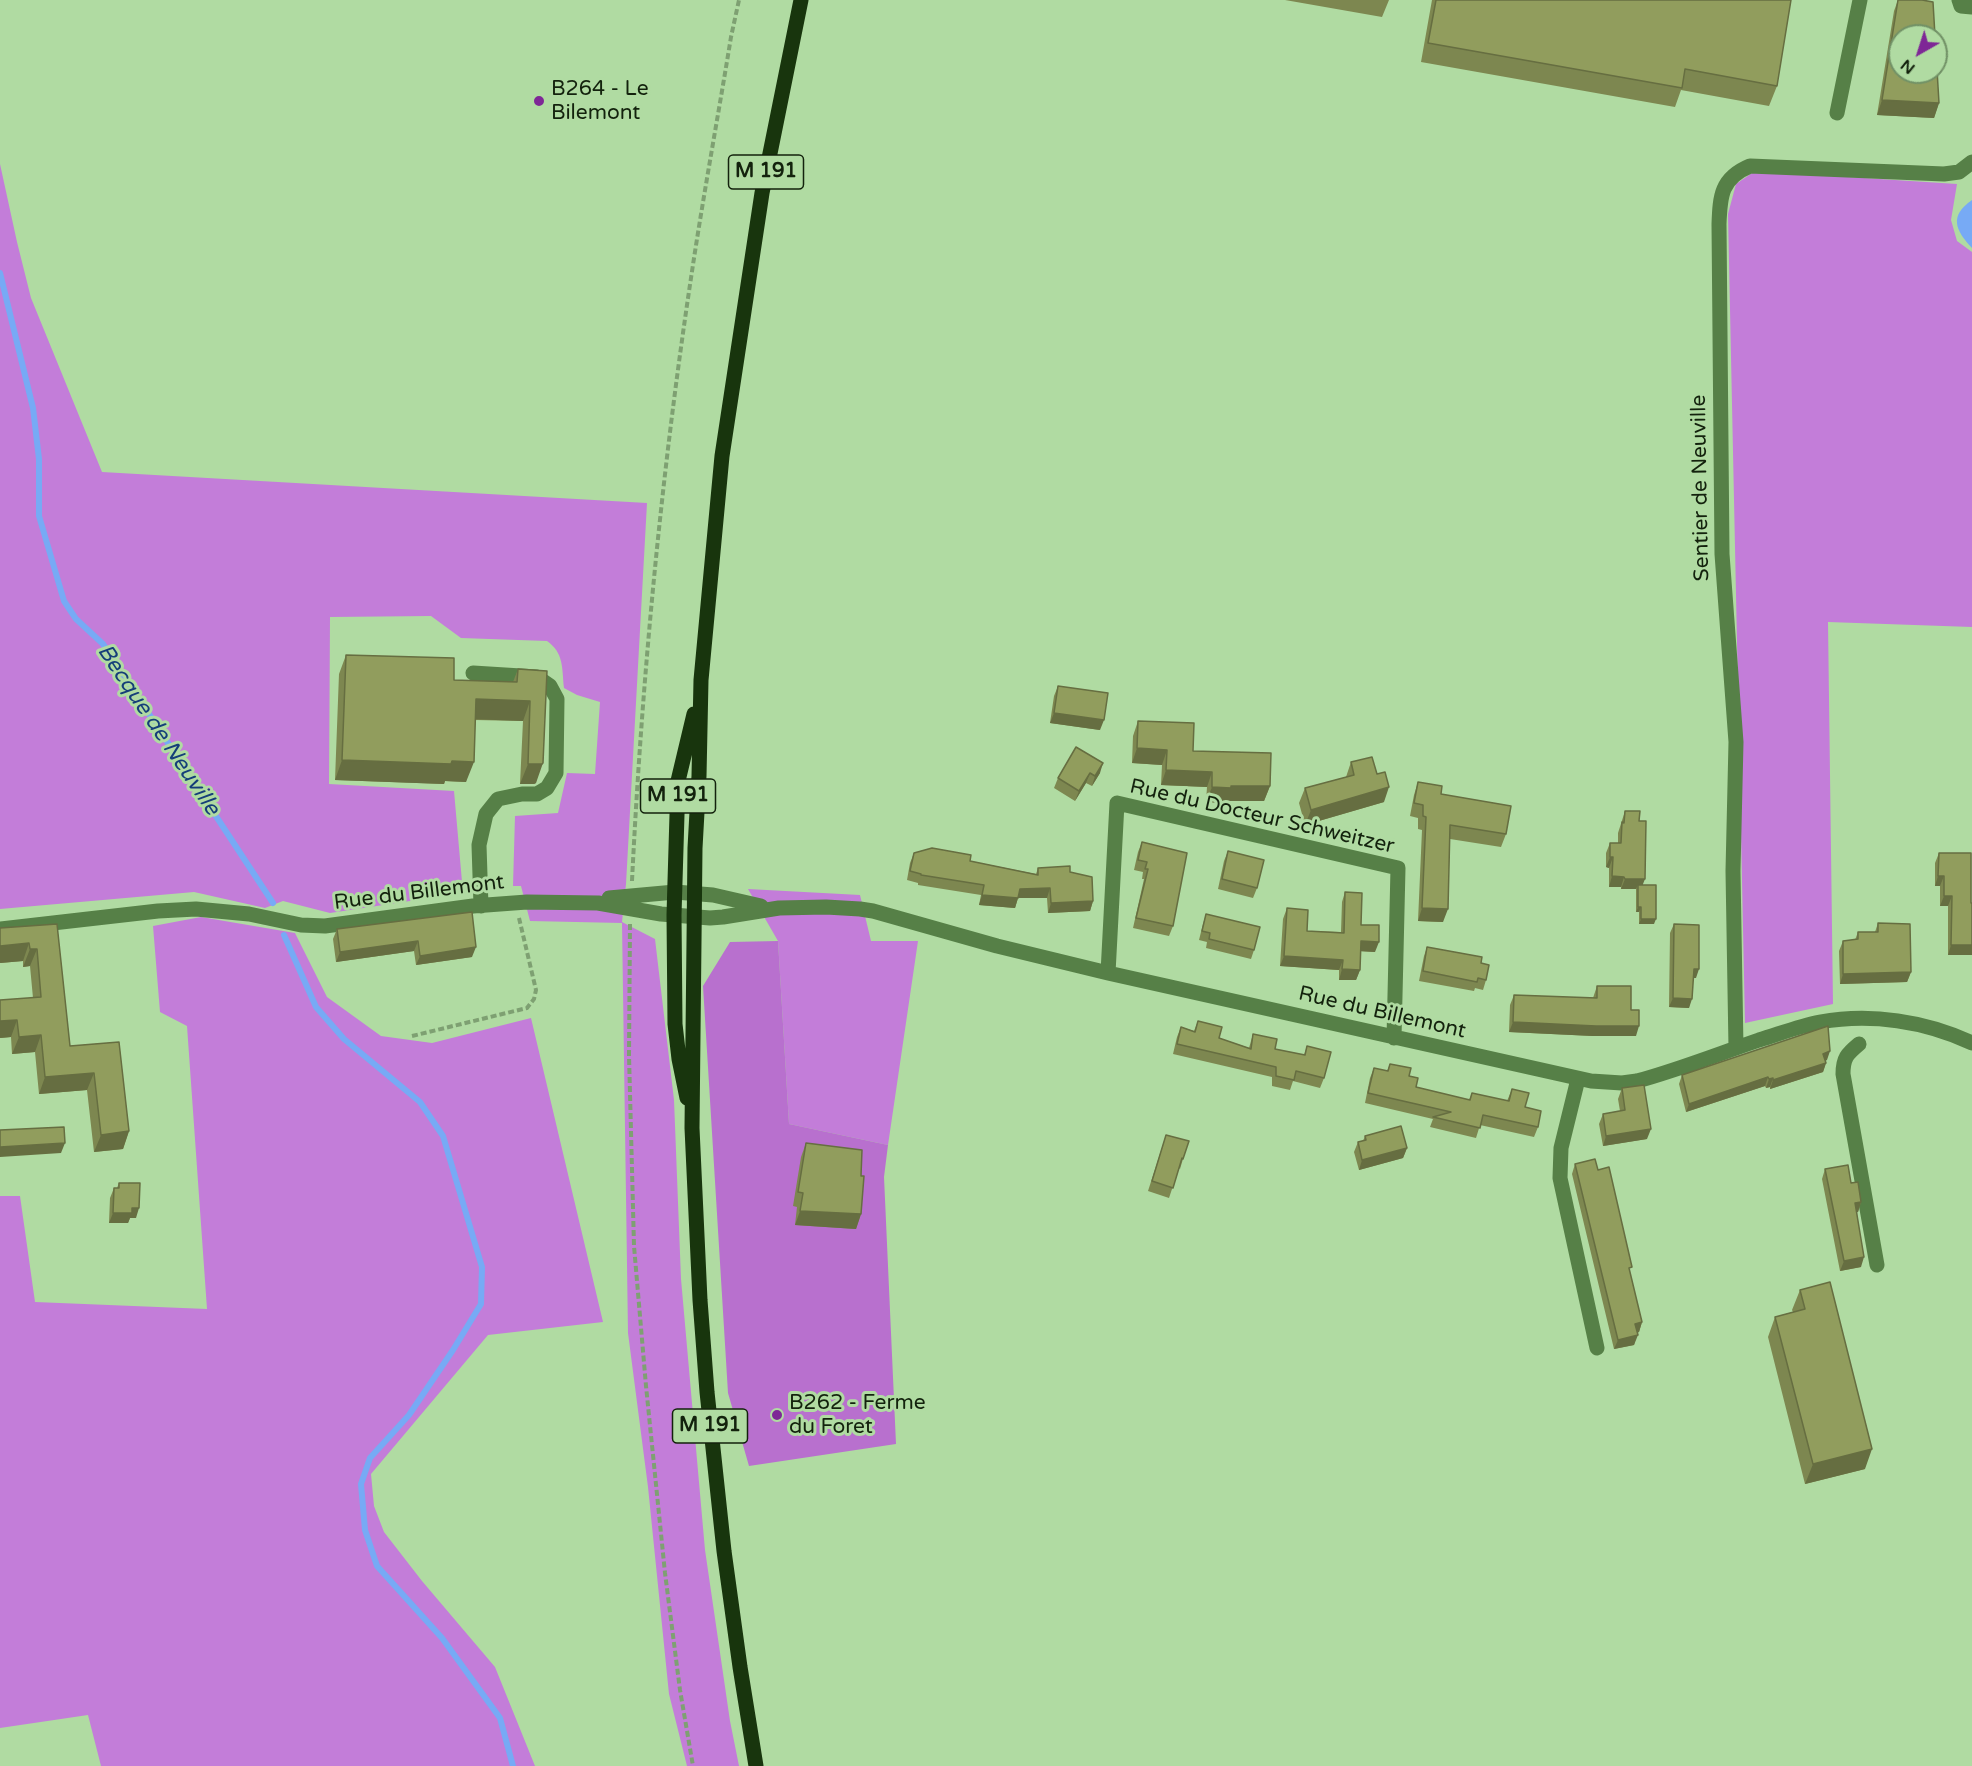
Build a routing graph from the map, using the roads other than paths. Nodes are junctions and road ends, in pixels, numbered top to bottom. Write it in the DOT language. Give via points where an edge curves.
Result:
graph roads {
  1 [pos="801,0"];
  2 [pos="1860,0"];
  3 [pos="1837,113"];
  4 [pos="1972,162"];
  5 [pos="473,673"];
  6 [pos="700,680"];
  7 [pos="675,891"];
  8 [pos="694,893"];
  9 [pos="570,901"];
  10 [pos="481,906"];
  11 [pos="778,908"];
  12 [pos="674,915"];
  13 [pos="694,917"];
  14 [pos="0,929"];
  15 [pos="1108,973"];
  16 [pos="1394,1038"];
  17 [pos="1972,1043"];
  18 [pos="1859,1044"];
  19 [pos="1736,1048"];
  20 [pos="1578,1079"];
  21 [pos="692,1128"];
  22 [pos="1877,1265"];
  23 [pos="1598,1348"];
  24 [pos="756,1766"];
  1 -- 6 [label="main road, M 191" via="762,193 736,357"];
  2 -- 3 [label="street"];
  4 -- 19 [label="street, Sentier de Neuville" via="1959,172 1944,174 1750,166 1728,180 1721,195 1722,537 1737,764 1733,871"];
  5 -- 10 [label="street" via="537,677 550,686 557,699 556,773 547,788 537,794 498,799 486,814 479,845"];
  6 -- 7 [label="main road, M 191" via="678,781"];
  6 -- 8 [label="main road, M 191"];
  7 -- 8 [label="street, Rue du Billemont"];
  7 -- 9 [label="street, Rue du Billemont"];
  7 -- 12 [label="main road, M 191"];
  8 -- 11 [label="street, Rue du Billemont"];
  8 -- 13 [label="main road, M 191"];
  9 -- 10 [label="street, Rue du Billemont"];
  9 -- 12 [label="street, Rue du Billemont"];
  10 -- 14 [label="street, Rue du Billemont" via="325,926 212,910 176,909"];
  11 -- 13 [label="street, Rue du Billemont" via="723,917"];
  11 -- 15 [label="street, Rue du Billemont" via="843,907 873,911"];
  12 -- 13 [label="street, Rue du Billemont"];
  12 -- 21 [label="main road, M 191" via="675,1024"];
  13 -- 21 [label="main road, M 191"];
  15 -- 16 [label="street, Rue du Billemont"];
  15 -- 16 [label="street, Rue du Docteur Schweitzer" via="1117,803 1398,868"];
  16 -- 20 [label="street, Rue du Billemont"];
  17 -- 19 [label="street, Rue du Billemont" via="1926,1026 1858,1018 1811,1024"];
  18 -- 22 [label="street" via="1845,1055 1843,1074"];
  19 -- 20 [label="street, Rue du Billemont" via="1637,1081"];
  20 -- 23 [label="street" via="1561,1148 1560,1178"];
  21 -- 24 [label="main road, M 191" via="709,1416 729,1590"];
}
